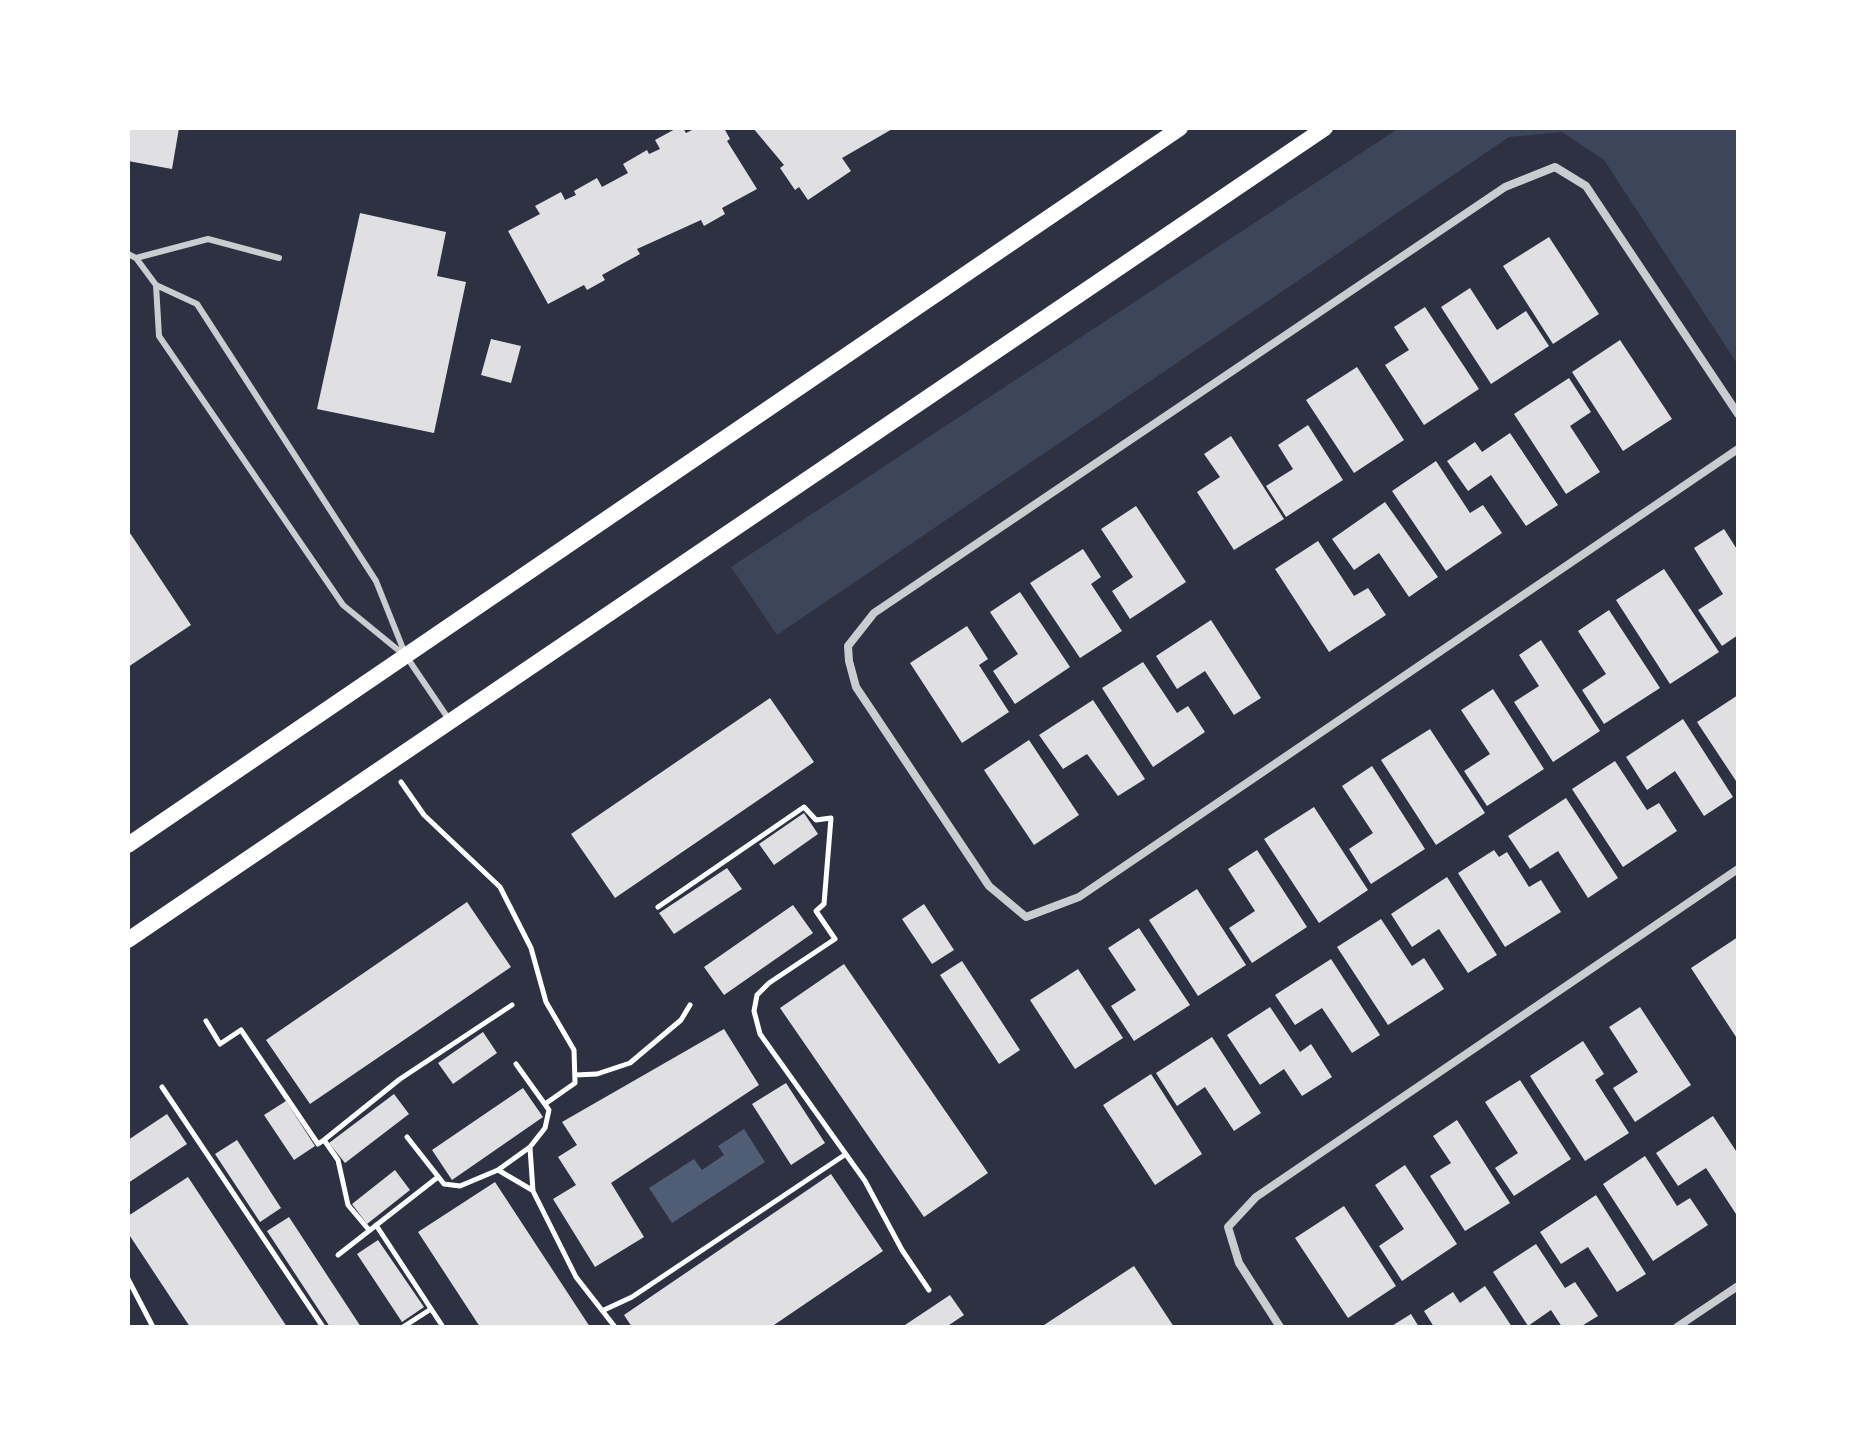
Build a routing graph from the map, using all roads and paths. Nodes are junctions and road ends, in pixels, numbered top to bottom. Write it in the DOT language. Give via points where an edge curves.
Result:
graph roads {
  1 [pos="1180,128"];
  2 [pos="1325,128"];
  3 [pos="128,254"];
  4 [pos="136,258"];
  5 [pos="279,258"];
  6 [pos="156,285"];
  7 [pos="1738,414"];
  8 [pos="1738,449"];
  9 [pos="406,656"];
  10 [pos="450,721"];
  11 [pos="387,764"];
  12 [pos="128,845"];
  13 [pos="1738,869"];
  14 [pos="658,907"];
  15 [pos="128,940"];
  16 [pos="512,1005"];
  17 [pos="690,1005"];
  18 [pos="206,1021"];
  19 [pos="516,1064"];
  20 [pos="575,1075"];
  21 [pos="162,1087"];
  22 [pos="545,1104"];
  23 [pos="407,1137"];
  24 [pos="324,1140"];
  25 [pos="530,1147"];
  26 [pos="843,1156"];
  27 [pos="498,1170"];
  28 [pos="438,1176"];
  29 [pos="533,1191"];
  30 [pos="376,1225"];
  31 [pos="369,1230"];
  32 [pos="338,1255"];
  33 [pos="128,1279"];
  34 [pos="1738,1286"];
  35 [pos="929,1290"];
  36 [pos="431,1309"];
  37 [pos="604,1310"];
  38 [pos="153,1327"];
  39 [pos="323,1327"];
  40 [pos="403,1327"];
  41 [pos="443,1327"];
  42 [pos="615,1327"];
  43 [pos="1280,1327"];
  44 [pos="1677,1327"];
  1 -- 9 [label="main road"];
  2 -- 10 [label="main road"];
  3 -- 4 [label="lane"];
  4 -- 5 [label="lane" via="208,239"];
  4 -- 6 [label="lane"];
  6 -- 9 [label="lane" via="197,304 376,581"];
  6 -- 9 [label="lane" via="159,336 295,538 343,605"];
  7 -- 8 [label="street" via="1586,186 1555,167 1505,187 874,613 848,646 856,687 989,886 1026,917 1079,897"];
  9 -- 10 [label="lane"];
  9 -- 12 [label="main road"];
  10 -- 11 [label="main road"];
  11 -- 15 [label="main road"];
  11 -- 20 [label="path" via="424,815 500,887 531,948 546,1002 574,1050"];
  13 -- 43 [label="street" via="1256,1197 1228,1227 1239,1263"];
  14 -- 26 [label="path" via="804,807 816,820 831,818 824,904 816,911 835,939 769,983 757,995 754,1011 760,1034 799,1084"];
  16 -- 24 [label="path" via="400,1079"];
  17 -- 20 [label="path" via="672,1029 630,1063"];
  18 -- 24 [label="path" via="220,1044 241,1030 318,1144"];
  19 -- 22 [label="path"];
  20 -- 22 [label="path" via="575,1083"];
  21 -- 39 [label="path"];
  22 -- 25 [label="path" via="545,1128"];
  23 -- 28 [label="path"];
  24 -- 31 [label="path" via="338,1160 348,1205"];
  25 -- 27 [label="path"];
  25 -- 29 [label="path"];
  26 -- 35 [label="path" via="865,1181"];
  26 -- 37 [label="path" via="632,1297"];
  27 -- 28 [label="path" via="460,1186 444,1184"];
  27 -- 29 [label="path"];
  28 -- 30 [label="path"];
  29 -- 37 [label="path" via="576,1277"];
  30 -- 31 [label="path"];
  30 -- 36 [label="path"];
  31 -- 32 [label="path"];
  33 -- 38 [label="path"];
  34 -- 44 [label="street"];
  36 -- 40 [label="path"];
  36 -- 41 [label="path"];
  37 -- 42 [label="path"];
}
